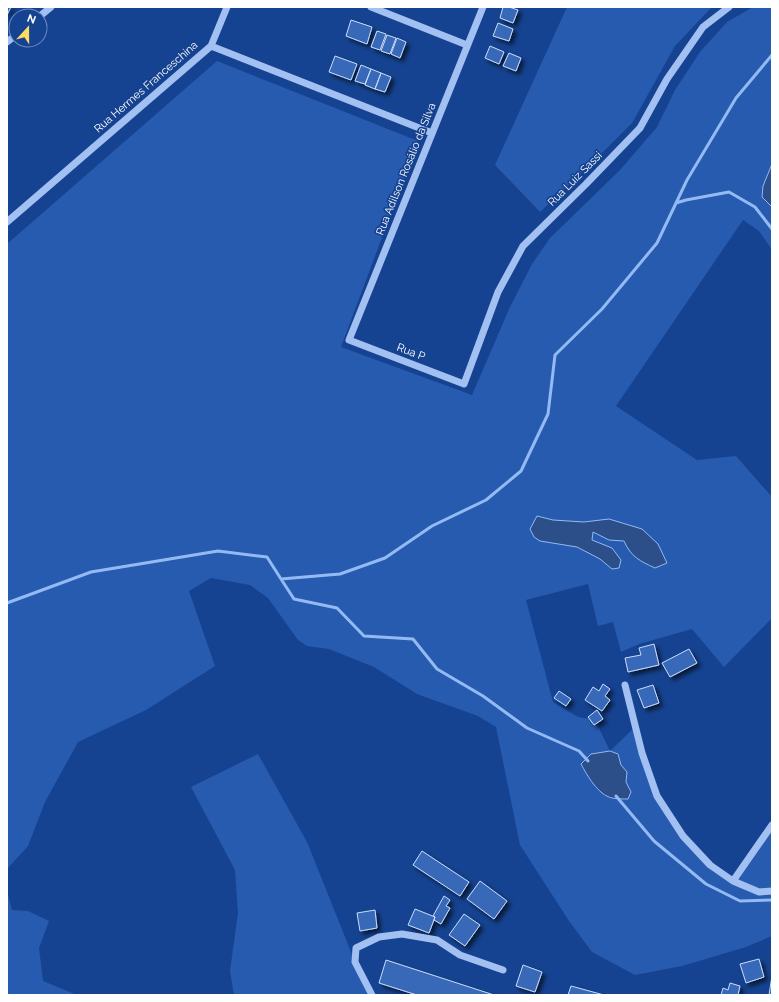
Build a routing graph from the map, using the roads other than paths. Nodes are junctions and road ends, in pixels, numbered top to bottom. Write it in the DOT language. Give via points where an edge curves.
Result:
graph roads {
  1 [pos="227,7"];
  2 [pos="371,7"];
  3 [pos="483,7"];
  4 [pos="729,7"];
  5 [pos="467,45"];
  6 [pos="211,46"];
  7 [pos="432,133"];
  8 [pos="7,222"];
  9 [pos="349,340"];
  10 [pos="464,384"];
  11 [pos="625,685"];
  12 [pos="772,825"];
  13 [pos="733,882"];
  14 [pos="772,891"];
  15 [pos="503,970"];
  16 [pos="372,995"];
  1 -- 6 [label="street"];
  2 -- 5 [label="street"];
  3 -- 5 [label="street, Rua Adilson Rosálio da Silva"];
  4 -- 10 [label="street, Rua Luiz Sassi" via="703,27 667,79 640,128 523,246 498,292"];
  5 -- 7 [label="street, Rua Adilson Rosálio da Silva"];
  6 -- 7 [label="street, Rua Hermes Franceschina"];
  6 -- 8 [label="street, Rua Hermes Franceschina"];
  7 -- 9 [label="street, Rua Adilson Rosálio da Silva"];
  9 -- 10 [label="street, Rua P"];
  11 -- 13 [label="street" via="642,753 657,796 683,836 710,865"];
  12 -- 13 [label="street"];
  13 -- 14 [label="street" via="759,892"];
  15 -- 16 [label="street" via="460,955 437,940 402,934 379,937 356,948 355,962"];
}
